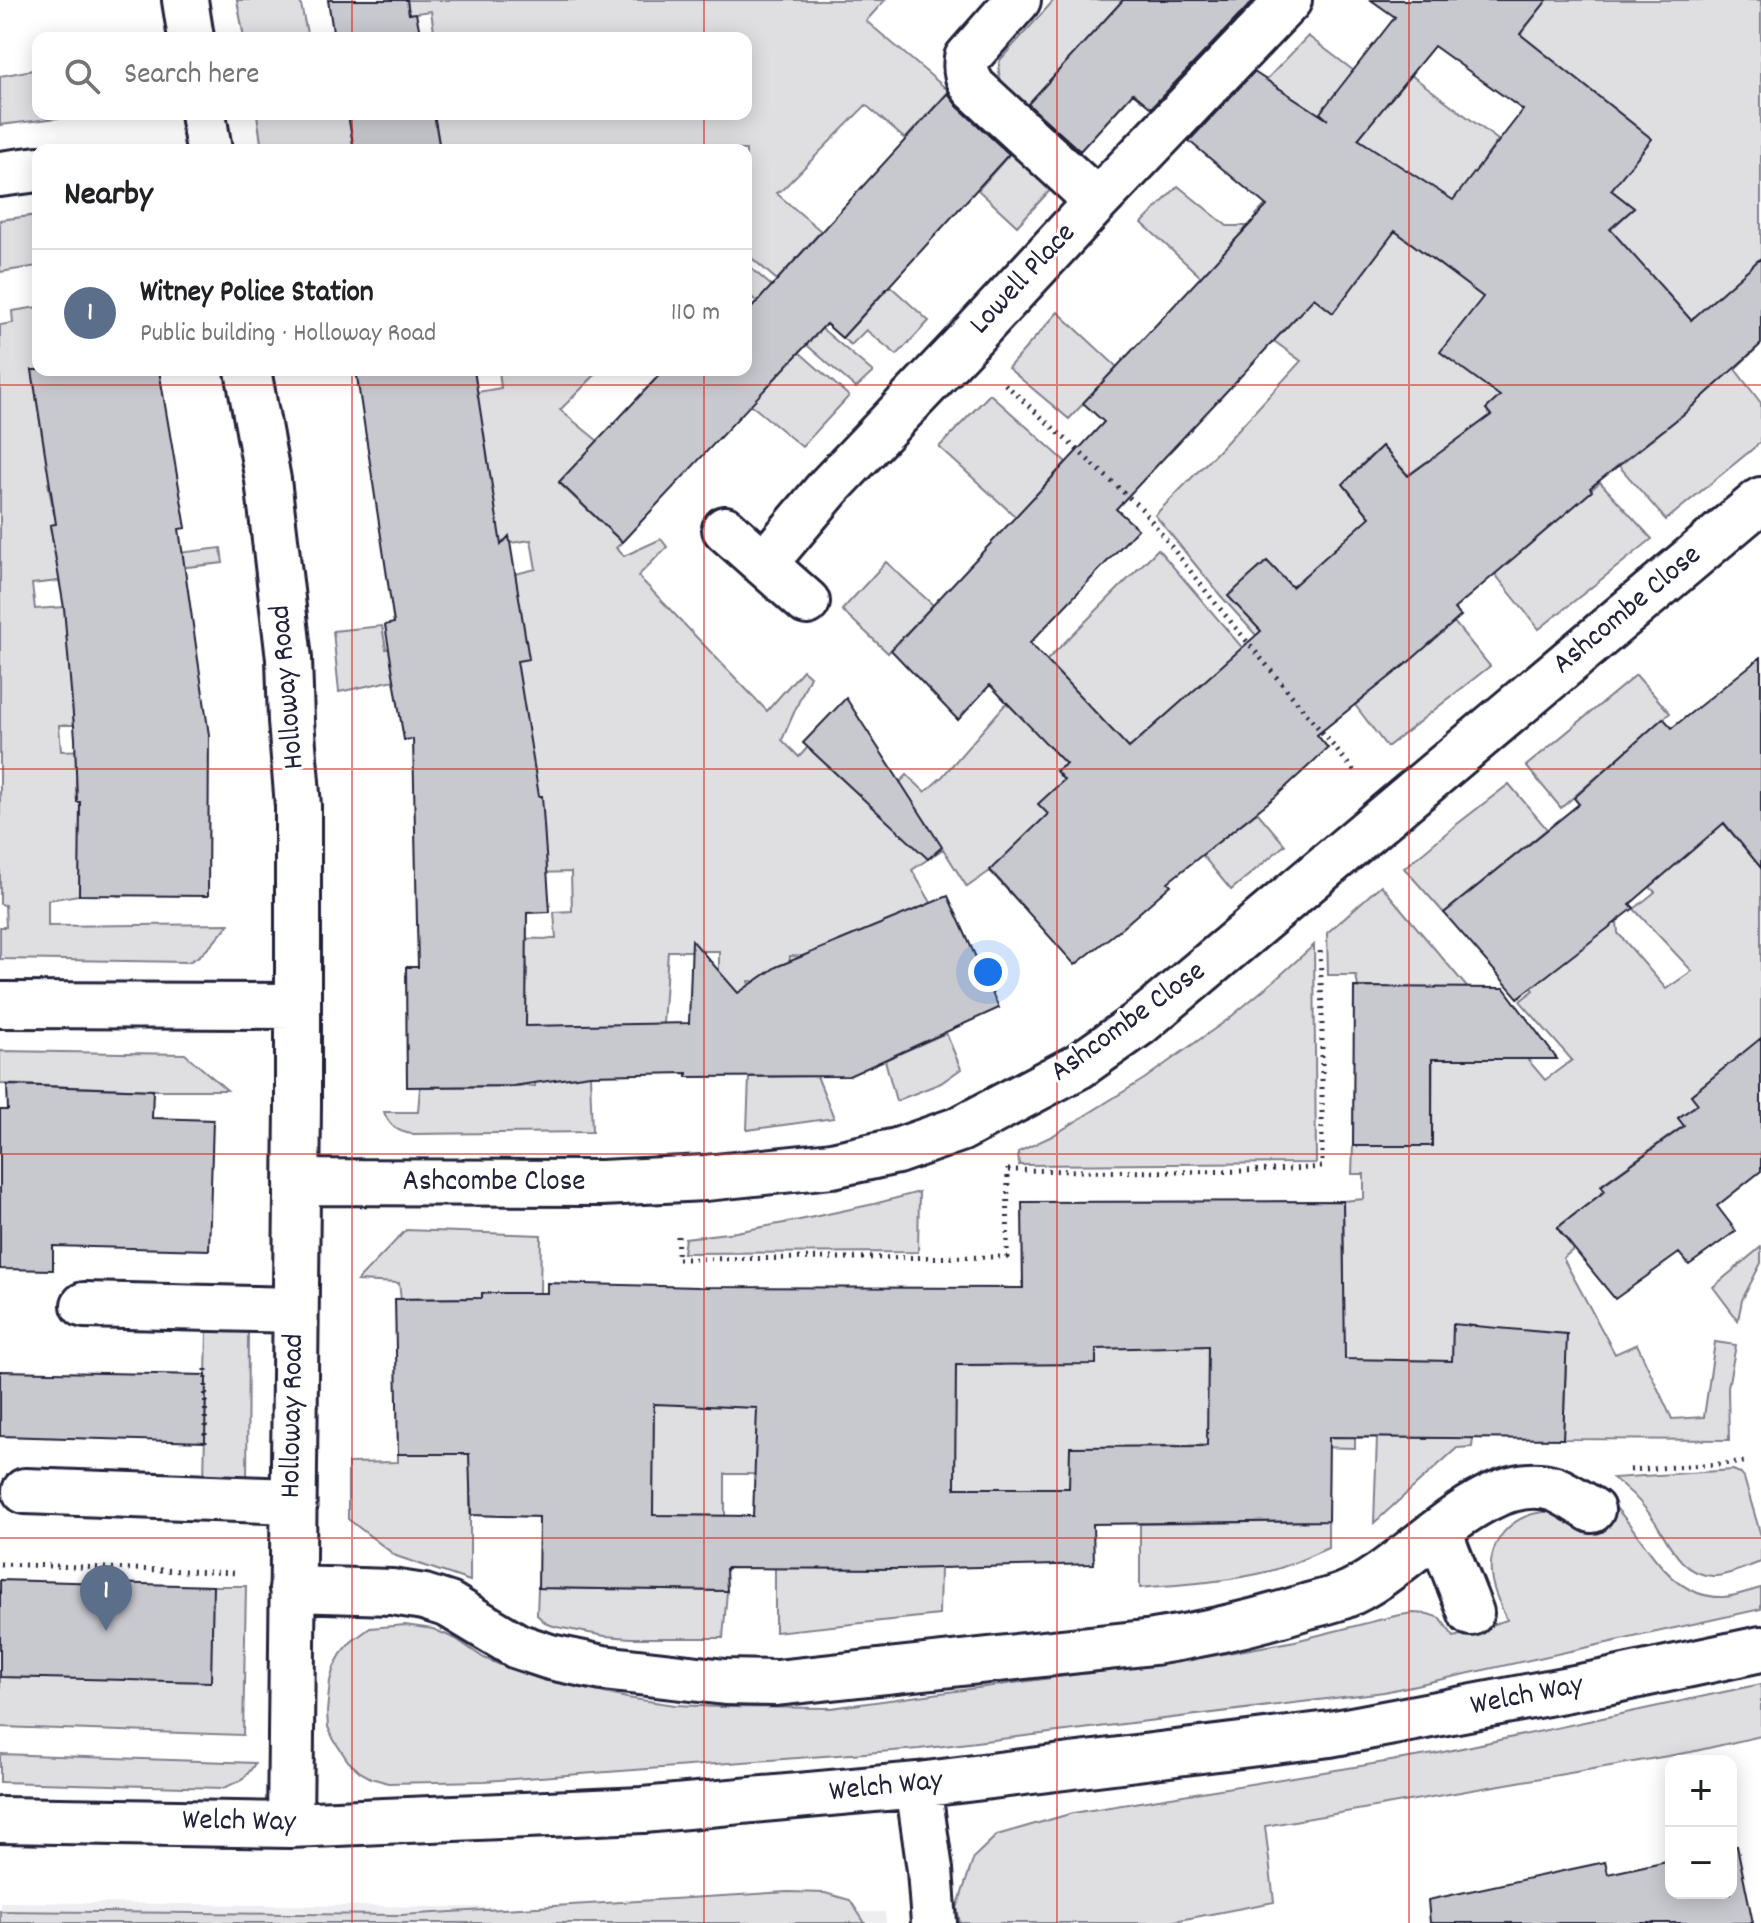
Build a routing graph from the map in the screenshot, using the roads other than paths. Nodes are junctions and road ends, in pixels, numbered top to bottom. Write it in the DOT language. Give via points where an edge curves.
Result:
graph roads {
  1 [pos="185,0"];
  2 [pos="1018,0"];
  3 [pos="1289,0"];
  4 [pos="190,32"];
  5 [pos="32,170"];
  6 [pos="0,174"];
  7 [pos="1097,201"];
  8 [pos="249,376"];
  9 [pos="1761,500"];
  10 [pos="725,529"];
  11 [pos="764,564"];
  12 [pos="807,602"];
  13 [pos="0,1005"];
  14 [pos="297,1006"];
  15 [pos="297,1182"];
  16 [pos="84,1305"];
  17 [pos="295,1310"];
  18 [pos="25,1491"];
  19 [pos="293,1501"];
  20 [pos="1592,1510"];
  21 [pos="1439,1531"];
  22 [pos="292,1589"];
  23 [pos="1471,1613"];
  24 [pos="1761,1649"];
  25 [pos="918,1785"];
  26 [pos="0,1820"];
  27 [pos="290,1825"];
  28 [pos="934,1923"];
  1 -- 4 [label="street"];
  2 -- 7 [label="street" via="967,58 967,78"];
  3 -- 7 [label="street, Lowell Place"];
  5 -- 6 [label="street"];
  7 -- 11 [label="street, Lowell Place" via="829,487"];
  8 -- 14 [label="street, Holloway Road" via="268,480 289,659 298,806"];
  9 -- 15 [label="street, Ashcombe Close" via="1140,1023 1079,1066 968,1125 869,1158 705,1178 568,1184"];
  10 -- 11 [label="street"];
  11 -- 12 [label="street"];
  13 -- 14 [label="street"];
  14 -- 15 [label="street, Holloway Road"];
  15 -- 17 [label="street, Holloway Road"];
  16 -- 17 [label="street"];
  17 -- 19 [label="street, Holloway Road"];
  18 -- 19 [label="street"];
  19 -- 22 [label="street, Holloway Road"];
  20 -- 21 [label="street" via="1557,1490 1522,1487 1484,1500"];
  21 -- 22 [label="street" via="1345,1596 1253,1623 1154,1642 776,1683 603,1668 517,1646 449,1605 424,1597"];
  21 -- 23 [label="street"];
  22 -- 27 [label="street, Holloway Road"];
  24 -- 25 [label="street, Welch Way" via="1330,1734"];
  25 -- 27 [label="street, Welch Way" via="643,1810"];
  25 -- 28 [label="street"];
  26 -- 27 [label="street, Welch Way"];
}
